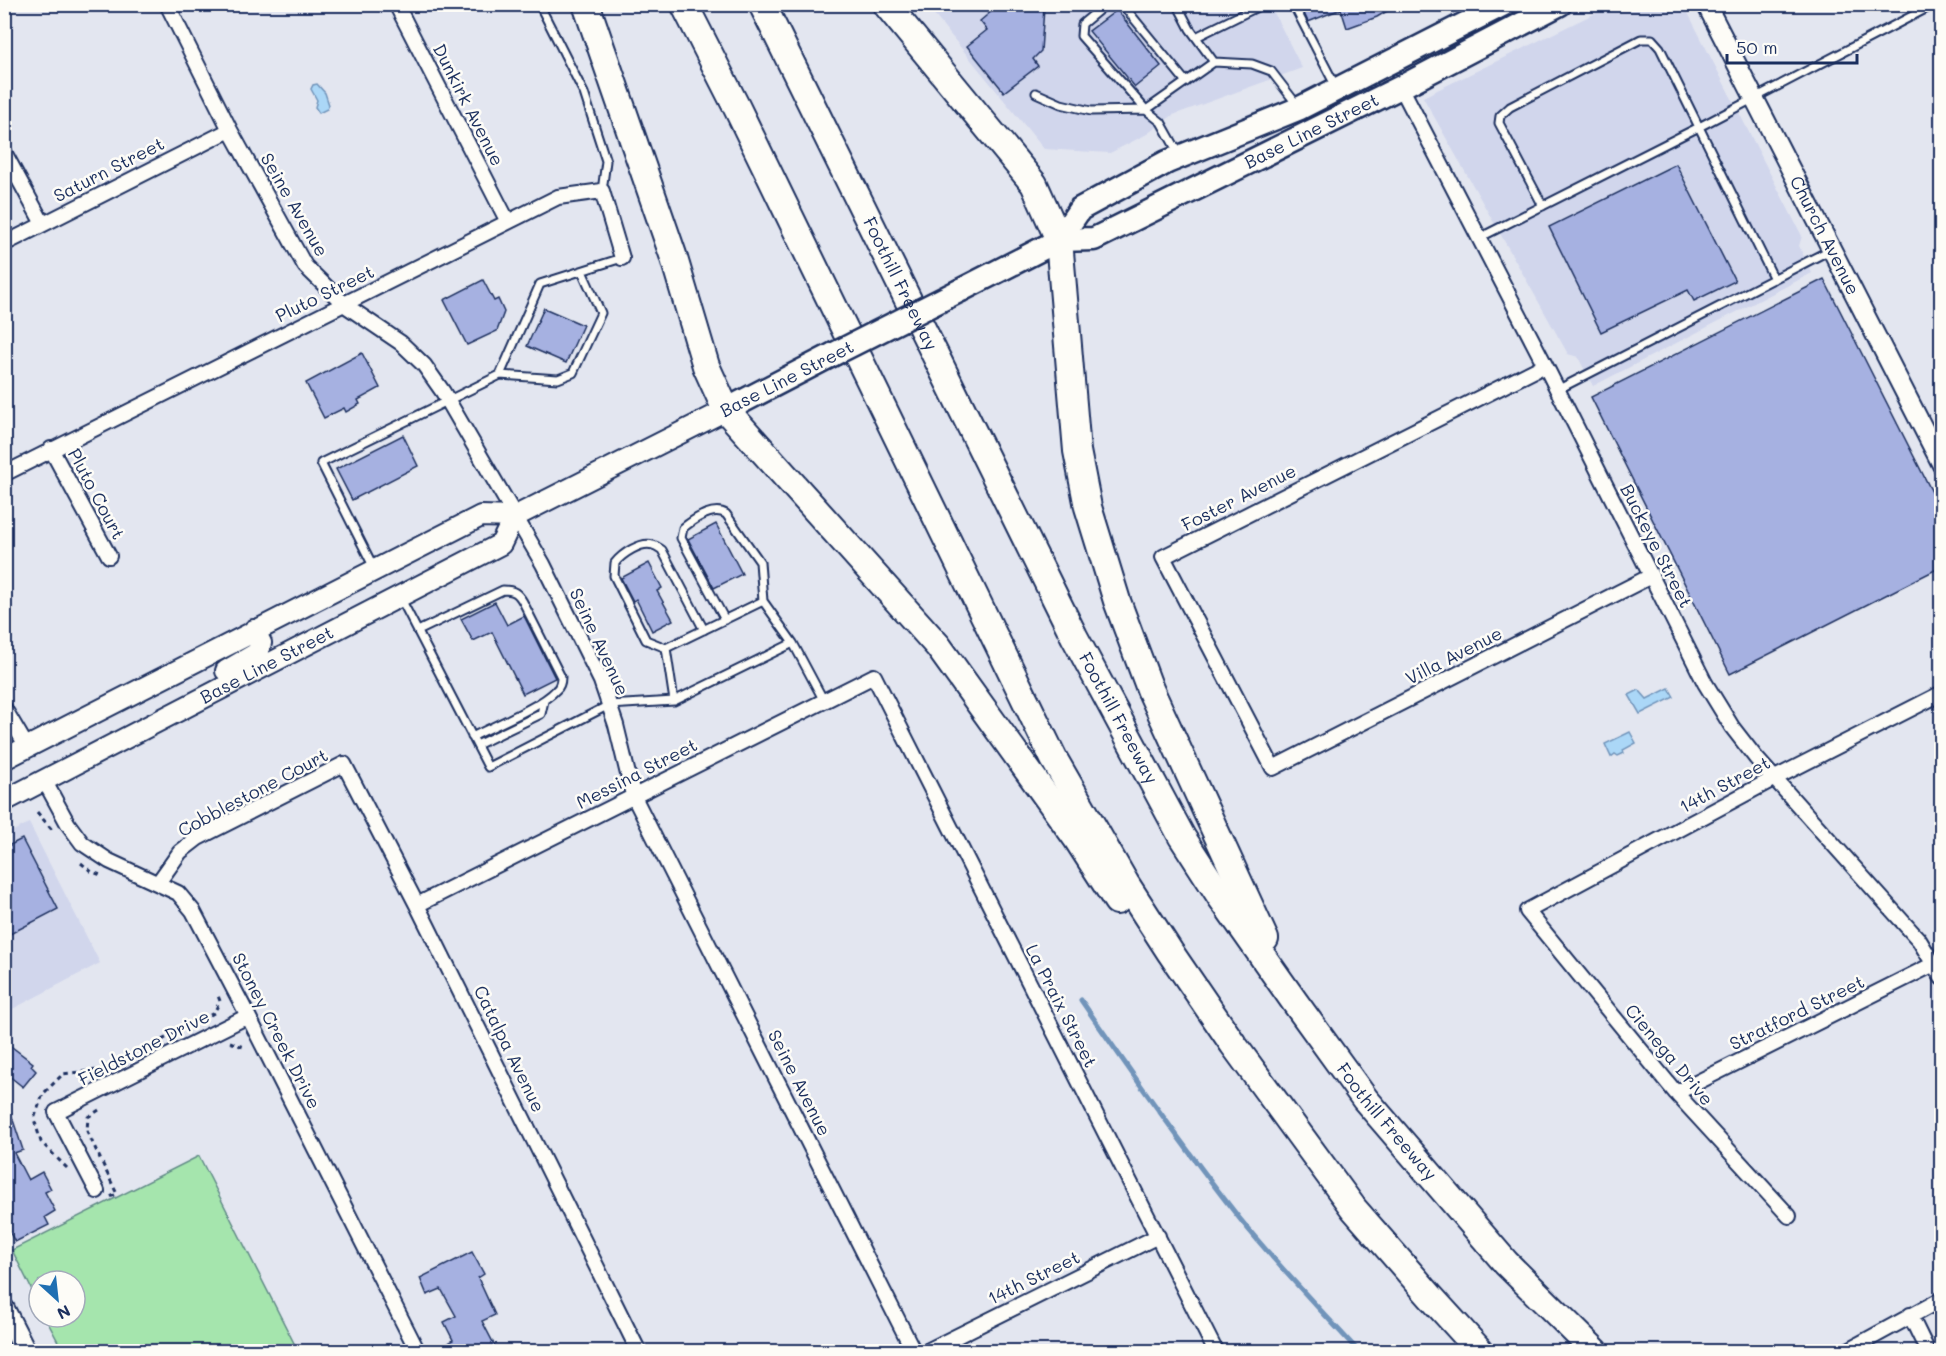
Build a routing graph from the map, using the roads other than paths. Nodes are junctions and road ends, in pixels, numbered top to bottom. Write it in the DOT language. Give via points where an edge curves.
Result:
graph roads {
  1 [pos="166,4"];
  2 [pos="396,4"];
  3 [pos="539,4"];
  4 [pos="586,4"];
  5 [pos="684,4"];
  6 [pos="762,4"];
  7 [pos="886,4"];
  8 [pos="1106,4"];
  9 [pos="1122,4"];
  10 [pos="1177,4"];
  11 [pos="1293,4"];
  12 [pos="1504,4"];
  13 [pos="1560,4"];
  14 [pos="1706,4"];
  15 [pos="1935,4"];
  16 [pos="1257,7"];
  17 [pos="1483,15"];
  18 [pos="1196,38"];
  19 [pos="1214,62"];
  20 [pos="1186,82"];
  21 [pos="1401,87"];
  22 [pos="1337,89"];
  23 [pos="1036,93"];
  24 [pos="1755,98"];
  25 [pos="1300,108"];
  26 [pos="1146,110"];
  27 [pos="1699,127"];
  28 [pos="230,130"];
  29 [pos="1312,131"];
  30 [pos="4,152"];
  31 [pos="1181,157"];
  32 [pos="602,191"];
  33 [pos="1542,206"];
  34 [pos="508,222"];
  35 [pos="44,224"];
  36 [pos="1479,238"];
  37 [pos="1059,240"];
  38 [pos="4,244"];
  39 [pos="1832,249"];
  40 [pos="622,258"];
  41 [pos="582,271"];
  42 [pos="1774,279"];
  43 [pos="345,305"];
  44 [pos="1545,365"];
  45 [pos="500,375"];
  46 [pos="1557,390"];
  47 [pos="447,400"];
  48 [pos="726,410"];
  49 [pos="51,449"];
  50 [pos="1941,465"];
  51 [pos="4,474"];
  52 [pos="514,517"];
  53 [pos="109,556"];
  54 [pos="375,570"];
  55 [pos="1651,576"];
  56 [pos="400,596"];
  57 [pos="763,601"];
  58 [pos="724,620"];
  59 [pos="254,630"];
  60 [pos="704,630"];
  61 [pos="418,631"];
  62 [pos="793,643"];
  63 [pos="666,648"];
  64 [pos="874,676"];
  65 [pos="1941,693"];
  66 [pos="543,700"];
  67 [pos="674,701"];
  68 [pos="824,701"];
  69 [pos="609,705"];
  70 [pos="4,708"];
  71 [pos="172,714"];
  72 [pos="472,737"];
  73 [pos="477,745"];
  74 [pos="27,747"];
  75 [pos="4,759"];
  76 [pos="344,764"];
  77 [pos="1273,768"];
  78 [pos="1773,779"];
  79 [pos="44,780"];
  80 [pos="633,795"];
  81 [pos="4,801"];
  82 [pos="158,883"];
  83 [pos="417,905"];
  84 [pos="1527,911"];
  85 [pos="1934,964"];
  86 [pos="1941,978"];
  87 [pos="1294,1001"];
  88 [pos="248,1016"];
  89 [pos="1676,1093"];
  90 [pos="102,1195"];
  91 [pos="1354,1209"];
  92 [pos="1789,1216"];
  93 [pos="1158,1236"];
  94 [pos="1941,1299"];
  95 [pos="4,1309"];
  96 [pos="1910,1315"];
  97 [pos="22,1350"];
  98 [pos="418,1352"];
  99 [pos="639,1352"];
  100 [pos="914,1352"];
  101 [pos="925,1352"];
  102 [pos="1216,1352"];
  103 [pos="1481,1352"];
  104 [pos="1596,1352"];
  105 [pos="1845,1352"];
  106 [pos="1928,1352"];
  1 -- 28 [label="street, Seine Avenue"];
  2 -- 34 [label="street, Dunkirk Avenue"];
  3 -- 32 [label="lane" via="585,93 606,161"];
  4 -- 48 [label="highway" via="673,255 706,366"];
  5 -- 91 [label="highway" via="1054,759 1170,952"];
  6 -- 87 [label="highway, Foothill Freeway" via="1137,756 1182,837"];
  7 -- 37 [label="highway" via="1034,184"];
  8 -- 26 [label="lane" via="1082,24 1081,36"];
  9 -- 20 [label="lane"];
  10 -- 18 [label="lane"];
  11 -- 22 [label="lane"];
  12 -- 17 [label="main road, Base Line Street"];
  13 -- 21 [label="main road, Base Line Street"];
  14 -- 24 [label="street, Church Avenue"];
  15 -- 24 [label="lane"];
  16 -- 18 [label="lane"];
  17 -- 21 [label="main road" via="1469,32 1418,61"];
  17 -- 22 [label="main road, Base Line Street"];
  18 -- 19 [label="lane"];
  19 -- 20 [label="lane"];
  19 -- 25 [label="lane" via="1252,64 1271,71"];
  20 -- 26 [label="lane"];
  21 -- 29 [label="main road, Base Line Street"];
  21 -- 36 [label="street, Buckeye Street"];
  22 -- 25 [label="main road, Base Line Street"];
  23 -- 26 [label="lane" via="1091,111"];
  24 -- 27 [label="lane"];
  24 -- 39 [label="street, Church Avenue"];
  25 -- 29 [label="main road"];
  25 -- 31 [label="main road, Base Line Street"];
  26 -- 31 [label="lane" via="1161,122"];
  27 -- 33 [label="lane"];
  27 -- 33 [label="lane" via="1660,48 1652,39 1641,39 1510,107 1500,116 1499,123"];
  27 -- 42 [label="lane"];
  28 -- 35 [label="street, Saturn Street"];
  28 -- 43 [label="street, Seine Avenue" via="305,266"];
  29 -- 37 [label="main road, Base Line Street" via="1095,239"];
  30 -- 35 [label="street"];
  31 -- 37 [label="main road, Base Line Street" via="1080,209"];
  32 -- 34 [label="street, Pluto Street" via="558,197"];
  32 -- 40 [label="street"];
  33 -- 36 [label="lane"];
  34 -- 43 [label="street, Pluto Street"];
  35 -- 38 [label="street, Saturn Street"];
  36 -- 44 [label="street, Buckeye Street"];
  37 -- 48 [label="main road, Base Line Street, bridge"];
  37 -- 87 [label="highway" via="1077,451 1088,507 1117,601 1150,689"];
  39 -- 42 [label="lane"];
  39 -- 50 [label="street, Church Avenue"];
  40 -- 41 [label="lane"];
  41 -- 45 [label="lane" via="540,284"];
  41 -- 45 [label="lane" via="601,313 573,373 558,379"];
  42 -- 46 [label="lane"];
  43 -- 47 [label="street, Seine Avenue" via="417,357"];
  43 -- 49 [label="street, Pluto Street"];
  44 -- 46 [label="street, Buckeye Street"];
  44 -- 77 [label="street, Foster Avenue" via="1162,556"];
  45 -- 47 [label="lane"];
  46 -- 55 [label="street, Buckeye Street"];
  47 -- 52 [label="street, Seine Avenue"];
  47 -- 54 [label="lane" via="321,463"];
  48 -- 52 [label="main road, Base Line Street"];
  48 -- 91 [label="highway" via="938,646 1077,838 1167,979 1263,1112"];
  49 -- 51 [label="street, Pluto Street"];
  49 -- 53 [label="street, Pluto Court"];
  52 -- 54 [label="main road, Base Line Street" via="481,516"];
  52 -- 56 [label="main road, Base Line Street" via="501,544"];
  52 -- 69 [label="street, Seine Avenue" via="548,575"];
  54 -- 59 [label="main road, Base Line Street"];
  55 -- 77 [label="street, Villa Avenue"];
  55 -- 78 [label="street, Buckeye Street" via="1726,718"];
  56 -- 61 [label="lane"];
  56 -- 71 [label="main road, Base Line Street"];
  57 -- 58 [label="lane"];
  57 -- 58 [label="lane" via="760,562 726,514 707,514 683,528 681,538"];
  57 -- 62 [label="lane"];
  58 -- 60 [label="lane"];
  59 -- 71 [label="main road" via="261,643 257,653 186,693"];
  59 -- 74 [label="main road, Base Line Street"];
  60 -- 63 [label="lane"];
  60 -- 63 [label="lane" via="662,550 654,545 636,548 615,563 614,576 645,640"];
  61 -- 66 [label="lane" via="503,590 518,594 561,677 557,690"];
  61 -- 72 [label="lane"];
  62 -- 67 [label="lane"];
  62 -- 68 [label="lane"];
  63 -- 67 [label="lane"];
  64 -- 68 [label="street, Messina Street"];
  64 -- 93 [label="street, La Praix Street"];
  65 -- 78 [label="street, 14th Street"];
  66 -- 72 [label="lane"];
  66 -- 73 [label="lane" via="541,714"];
  67 -- 69 [label="lane"];
  68 -- 80 [label="street, Messina Street"];
  69 -- 73 [label="lane" via="488,767"];
  69 -- 80 [label="street, Seine Avenue"];
  70 -- 74 [label="street"];
  71 -- 79 [label="main road, Base Line Street"];
  72 -- 73 [label="lane"];
  74 -- 75 [label="main road, Base Line Street"];
  76 -- 82 [label="street, Cobblestone Court" via="198,838 180,852"];
  76 -- 83 [label="street, Catalpa Avenue"];
  78 -- 84 [label="street, 14th Street"];
  78 -- 85 [label="street, Buckeye Street" via="1918,940"];
  79 -- 81 [label="main road, Base Line Street"];
  79 -- 82 [label="street, Stoney Creek Drive" via="82,843 109,861"];
  80 -- 83 [label="street, Messina Street"];
  80 -- 100 [label="street, Seine Avenue"];
  82 -- 88 [label="street, Stoney Creek Drive" via="178,893 193,911"];
  83 -- 99 [label="street, Catalpa Avenue"];
  84 -- 89 [label="street, Cienega Drive"];
  85 -- 86 [label="street, Buckeye Street"];
  85 -- 89 [label="street, Stratford Street"];
  87 -- 104 [label="highway, Foothill Freeway" via="1365,1099 1506,1263"];
  88 -- 90 [label="street, Fieldstone Drive" via="56,1112"];
  88 -- 98 [label="street, Stoney Creek Drive"];
  89 -- 92 [label="street, Cienega Drive"];
  91 -- 103 [label="highway"];
  93 -- 101 [label="street, 14th Street"];
  93 -- 102 [label="street, La Praix Street"];
  94 -- 96 [label="street"];
  95 -- 97 [label="main road"];
  96 -- 105 [label="street"];
  96 -- 106 [label="street"];
}
